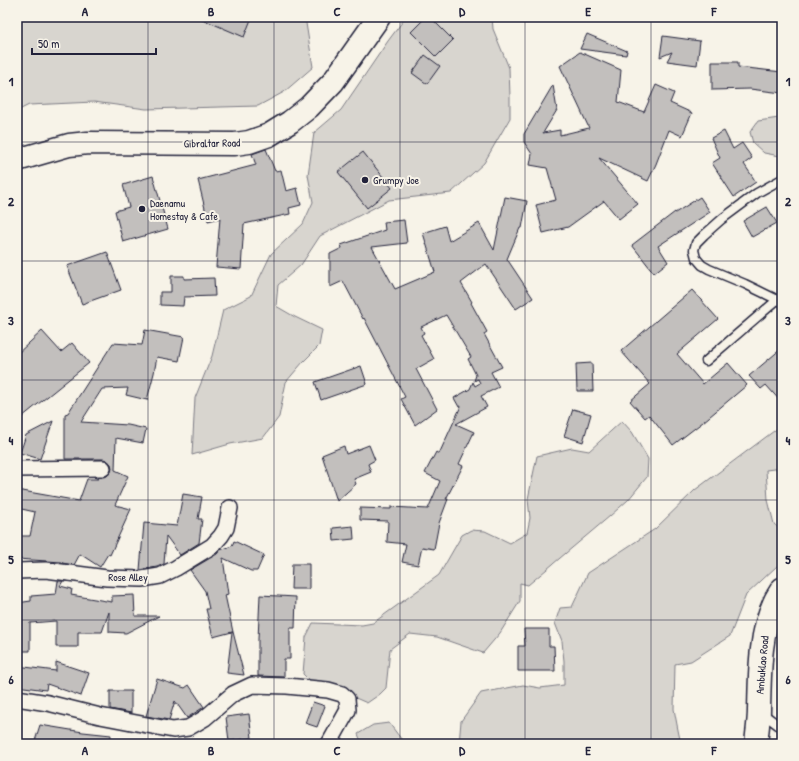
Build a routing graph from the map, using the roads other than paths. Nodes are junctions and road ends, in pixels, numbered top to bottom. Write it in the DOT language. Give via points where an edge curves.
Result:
graph roads {
  1 [pos="379,17"];
  2 [pos="17,160"];
  3 [pos="782,179"];
  4 [pos="780,301"];
  5 [pos="706,361"];
  6 [pos="103,468"];
  7 [pos="17,469"];
  8 [pos="230,508"];
  9 [pos="17,571"];
  10 [pos="782,590"];
  11 [pos="17,698"];
  12 [pos="759,711"];
  13 [pos="782,728"];
  14 [pos="329,744"];
  15 [pos="756,744"];
  1 -- 2 [label="street, Gibraltar Road" via="333,82 309,107 268,135 235,144 88,143 69,145"];
  3 -- 4 [label="lane" via="757,193 722,219 696,243 694,250 702,265"];
  4 -- 5 [label="lane"];
  6 -- 7 [label="street"];
  8 -- 9 [label="street, Rose Alley" via="226,528 212,546 160,576 142,579 107,578 46,570"];
  10 -- 12 [label="street, Ambuklao Road" via="774,602 765,634 760,669"];
  11 -- 14 [label="street" via="173,730 188,728 206,718 233,694 252,685 328,690 342,694 348,704 348,710"];
  12 -- 13 [label="lane"];
  12 -- 15 [label="street, Ambuklao Road"];
}
